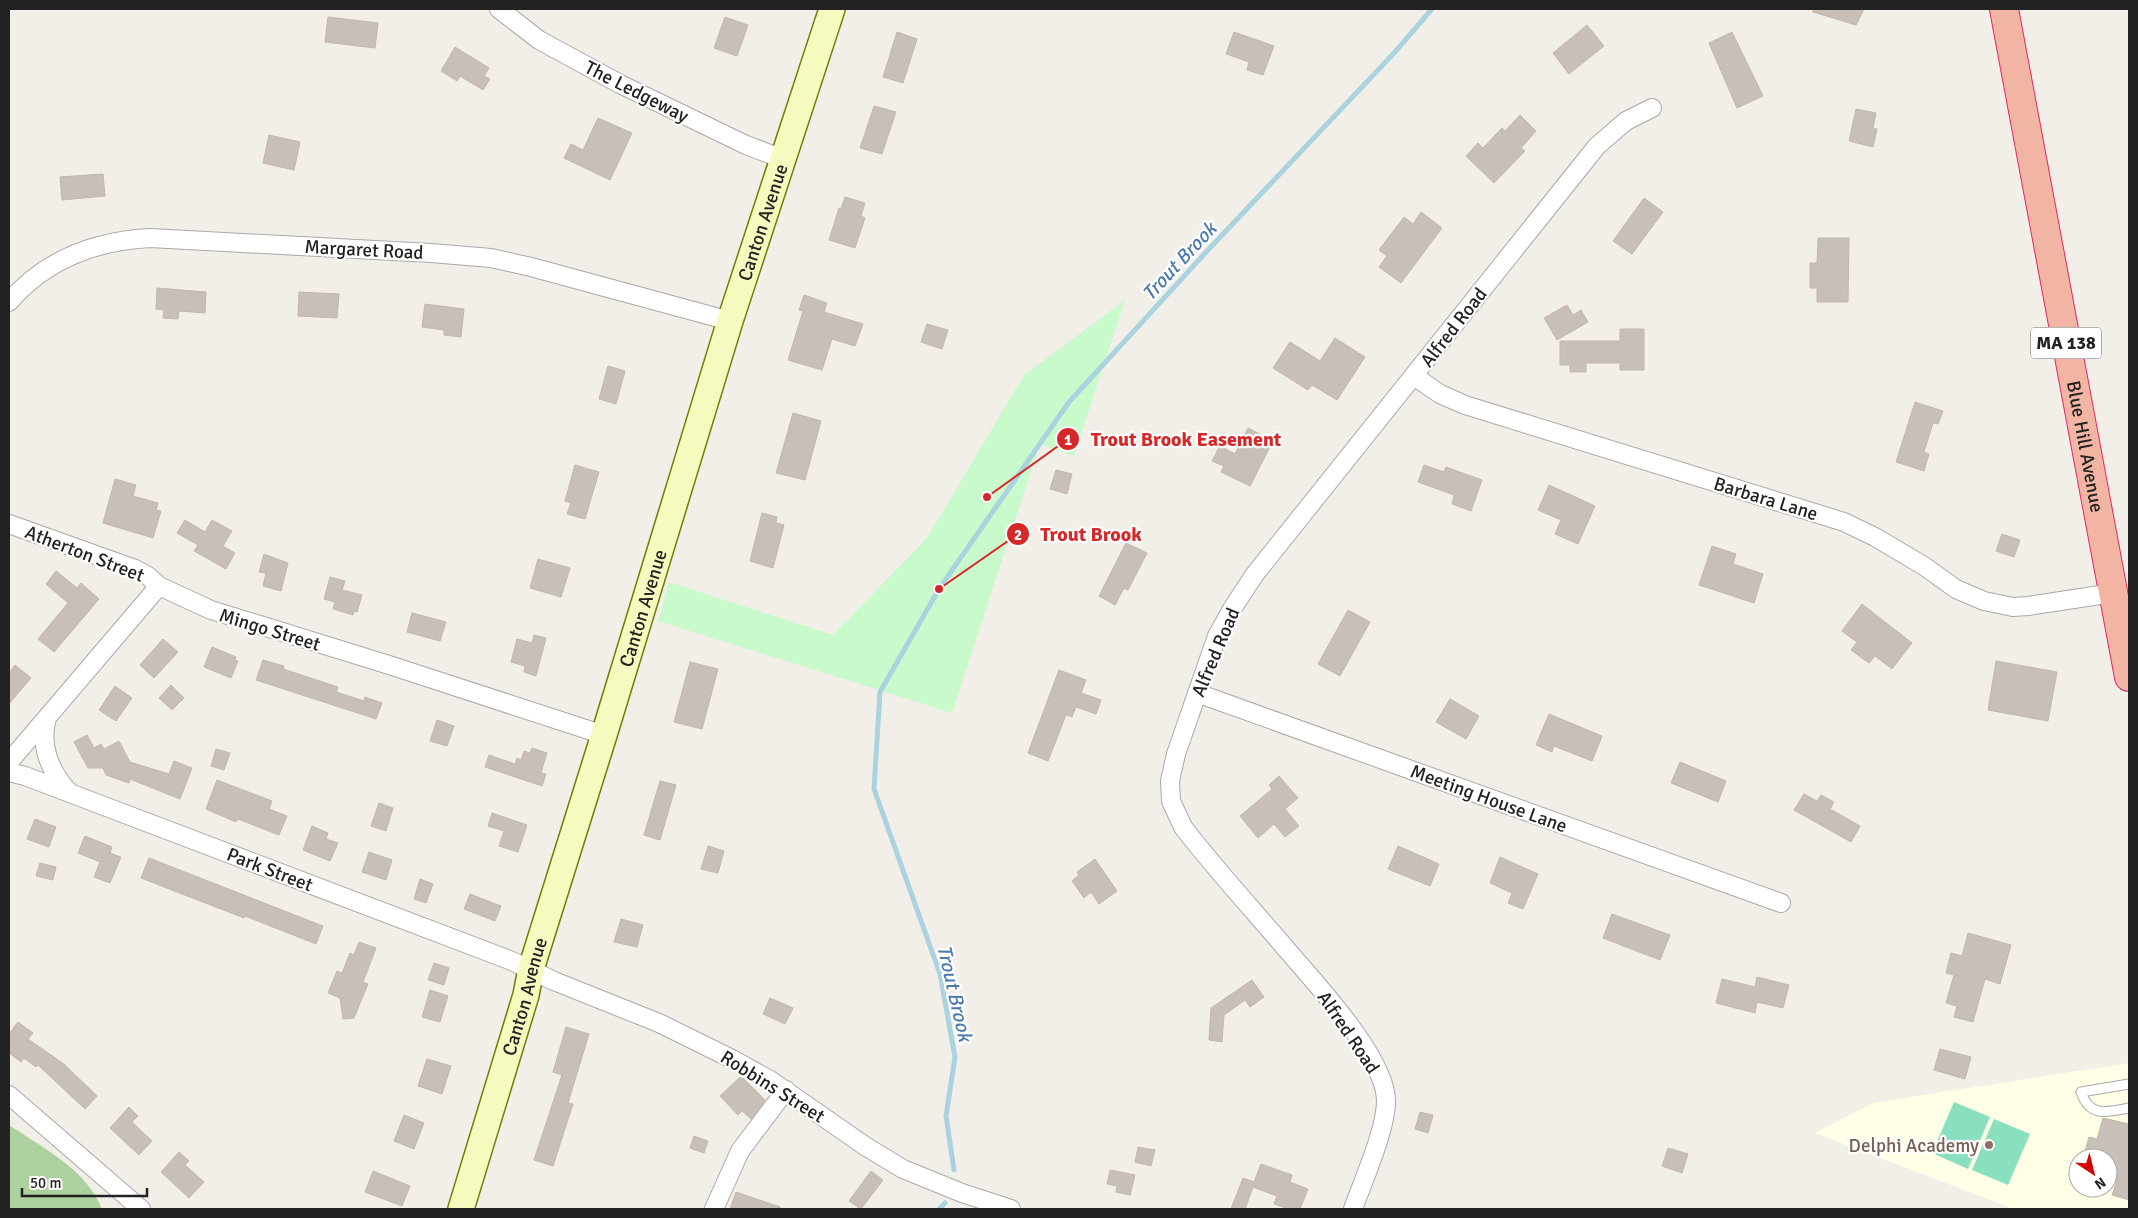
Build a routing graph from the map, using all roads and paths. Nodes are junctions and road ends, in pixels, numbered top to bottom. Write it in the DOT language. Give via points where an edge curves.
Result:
graph roads {
  1 [pos="500,9"];
  2 [pos="832,9"];
  3 [pos="2004,9"];
  4 [pos="1652,108"];
  5 [pos="783,159"];
  6 [pos="9,302"];
  7 [pos="730,321"];
  8 [pos="1414,376"];
  9 [pos="9,524"];
  10 [pos="159,586"];
  11 [pos="2113,594"];
  12 [pos="2129,677"];
  13 [pos="1197,693"];
  14 [pos="47,718"];
  15 [pos="604,735"];
  16 [pos="9,762"];
  17 [pos="9,772"];
  18 [pos="70,792"];
  19 [pos="1781,903"];
  20 [pos="530,969"];
  21 [pos="2129,1084"];
  22 [pos="786,1090"];
  23 [pos="9,1095"];
  24 [pos="2129,1108"];
  25 [pos="141,1209"];
  26 [pos="463,1209"];
  27 [pos="714,1209"];
  28 [pos="1012,1209"];
  29 [pos="1353,1209"];
  1 -- 5 [label="street, The Ledgeway" via="539,40 620,84 746,145"];
  2 -- 5 [label="main road, Canton Avenue"];
  3 -- 11 [label="highway, Blue Hill Avenue / MA 138"];
  4 -- 8 [label="street, Alfred Road" via="1626,121 1597,146"];
  5 -- 7 [label="main road, Canton Avenue"];
  6 -- 7 [label="street, Margaret Road" via="46,268 74,254 110,242 150,238 482,257 531,267"];
  7 -- 15 [label="main road, Canton Avenue"];
  8 -- 11 [label="street, Barbara Lane" via="1440,394 1465,405 1844,522 1924,566 1956,589 1984,601 2013,607"];
  8 -- 13 [label="street, Alfred Road" via="1243,591 1224,622"];
  9 -- 10 [label="street, Atherton Street" via="135,569"];
  10 -- 14 [label="street"];
  10 -- 15 [label="street, Mingo Street" via="222,614"];
  11 -- 12 [label="highway, Blue Hill Avenue / MA 138"];
  13 -- 19 [label="street, Meeting House Lane"];
  13 -- 29 [label="street, Alfred Road" via="1172,767 1170,790 1174,810 1190,835 1340,1014 1369,1055 1383,1082 1386,1102 1381,1128"];
  14 -- 16 [label="street"];
  14 -- 18 [label="street" via="44,733 46,751 55,774"];
  15 -- 20 [label="main road, Canton Avenue"];
  17 -- 18 [label="street, Park Street"];
  18 -- 20 [label="street, Park Street"];
  20 -- 22 [label="street, Robbins Street" via="673,1030 732,1058"];
  20 -- 26 [label="main road, Canton Avenue" via="526,995"];
  21 -- 24 [label="lane" via="2081,1092 2091,1109 2105,1112"];
  22 -- 27 [label="street" via="740,1151"];
  22 -- 28 [label="street, Robbins Street" via="865,1146 904,1168 956,1191"];
  23 -- 25 [label="street"];
}
